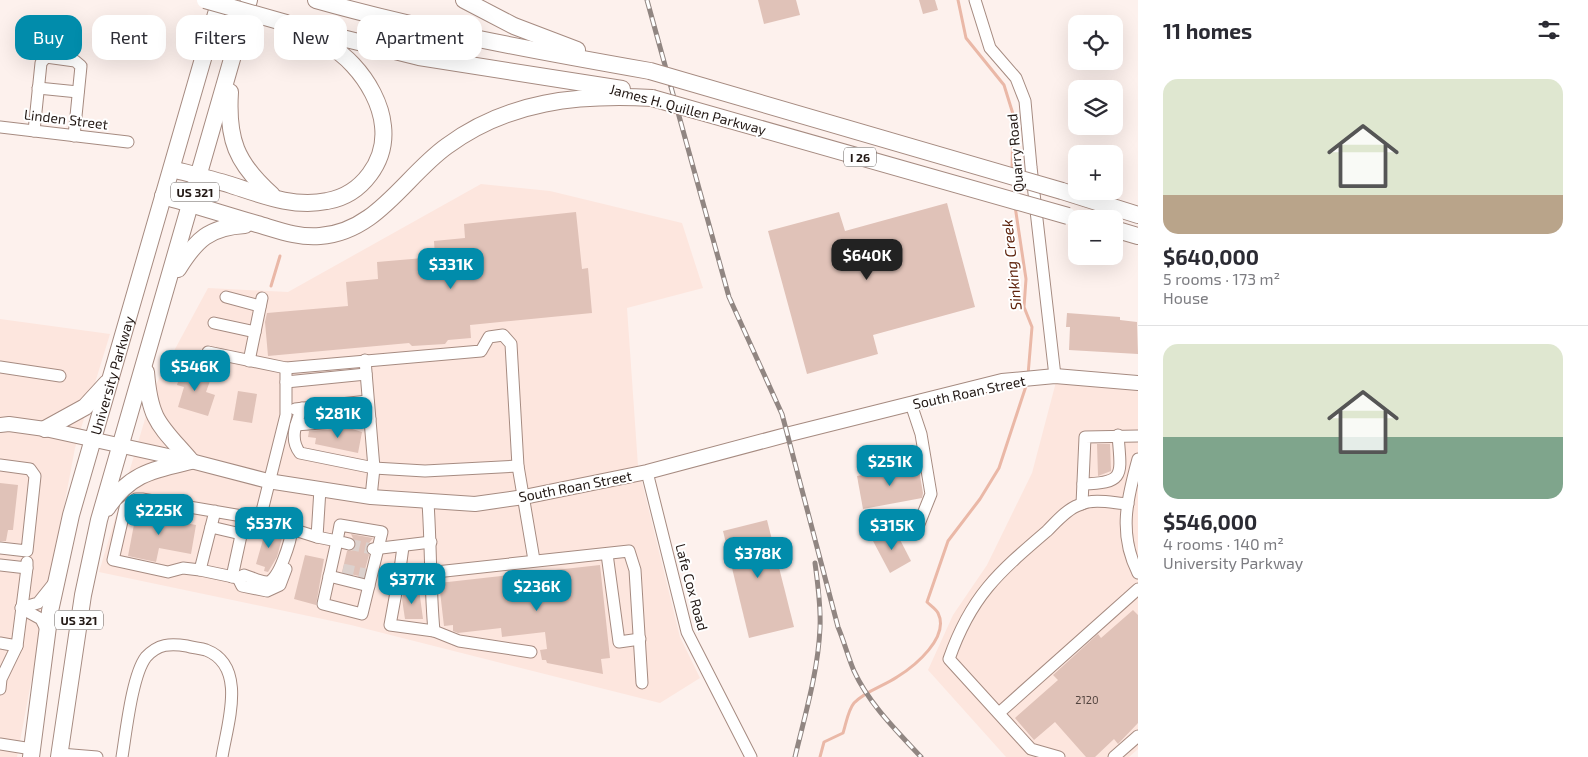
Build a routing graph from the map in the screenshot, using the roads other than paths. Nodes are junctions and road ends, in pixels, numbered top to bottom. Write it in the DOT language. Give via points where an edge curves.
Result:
graph roads {
  1 [pos="205,0"];
  2 [pos="220,0"];
  3 [pos="250,0"];
  4 [pos="316,0"];
  5 [pos="464,0"];
  6 [pos="975,0"];
  7 [pos="274,20"];
  8 [pos="347,38"];
  9 [pos="346,60"];
  10 [pos="232,62"];
  11 [pos="611,64"];
  12 [pos="38,88"];
  13 [pos="78,92"];
  14 [pos="652,98"];
  15 [pos="0,127"];
  16 [pos="34,131"];
  17 [pos="74,136"];
  18 [pos="128,142"];
  19 [pos="172,169"];
  20 [pos="199,177"];
  21 [pos="163,196"];
  22 [pos="275,198"];
  23 [pos="191,204"];
  24 [pos="1138,215"];
  25 [pos="1068,216"];
  26 [pos="256,224"];
  27 [pos="1123,232"];
  28 [pos="1138,236"];
  29 [pos="167,288"];
  30 [pos="226,297"];
  31 [pos="214,322"];
  32 [pos="255,332"];
  33 [pos="208,352"];
  34 [pos="365,360"];
  35 [pos="249,361"];
  36 [pos="146,362"];
  37 [pos="0,367"];
  38 [pos="286,368"];
  39 [pos="366,374"];
  40 [pos="60,376"];
  41 [pos="1048,377"];
  42 [pos="111,378"];
  43 [pos="286,382"];
  44 [pos="1138,383"];
  45 [pos="368,402"];
  46 [pos="910,404"];
  47 [pos="302,408"];
  48 [pos="286,410"];
  49 [pos="370,420"];
  50 [pos="3,423"];
  51 [pos="296,426"];
  52 [pos="46,429"];
  53 [pos="1118,436"];
  54 [pos="1138,436"];
  55 [pos="93,439"];
  56 [pos="121,445"];
  57 [pos="1138,459"];
  58 [pos="191,461"];
  59 [pos="0,465"];
  60 [pos="518,466"];
  61 [pos="374,468"];
  62 [pos="648,472"];
  63 [pos="268,482"];
  64 [pos="1083,484"];
  65 [pos="320,489"];
  66 [pos="371,497"];
  67 [pos="524,497"];
  68 [pos="428,503"];
  69 [pos="1082,504"];
  70 [pos="1128,504"];
  71 [pos="215,512"];
  72 [pos="245,516"];
  73 [pos="260,519"];
  74 [pos="99,520"];
  75 [pos="211,527"];
  76 [pos="241,534"];
  77 [pos="291,534"];
  78 [pos="914,534"];
  79 [pos="318,537"];
  80 [pos="337,541"];
  81 [pos="431,542"];
  82 [pos="349,544"];
  83 [pos="403,547"];
  84 [pos="0,548"];
  85 [pos="376,549"];
  86 [pos="27,551"];
  87 [pos="607,554"];
  88 [pos="534,560"];
  89 [pos="0,566"];
  90 [pos="27,568"];
  91 [pos="343,569"];
  92 [pos="200,570"];
  93 [pos="330,571"];
  94 [pos="431,572"];
  95 [pos="1138,573"];
  96 [pos="399,576"];
  97 [pos="235,578"];
  98 [pos="56,579"];
  99 [pos="369,579"];
  100 [pos="1138,588"];
  101 [pos="21,608"];
  102 [pos="47,631"];
  103 [pos="434,631"];
  104 [pos="640,639"];
  105 [pos="0,643"];
  106 [pos="17,646"];
  107 [pos="530,652"];
  108 [pos="4,664"];
  109 [pos="642,683"];
  110 [pos="0,689"];
  111 [pos="999,713"];
  112 [pos="1138,736"];
  113 [pos="0,744"];
  114 [pos="32,753"];
  115 [pos="59,755"];
  116 [pos="97,757"];
  117 [pos="122,757"];
  118 [pos="222,757"];
  119 [pos="751,757"];
  120 [pos="1059,757"];
  121 [pos="1114,757"];
  1 -- 7 [label="highway, James H. Quillen Parkway / I 26, bridge"];
  2 -- 19 [label="highway, University Parkway / US 321"];
  3 -- 10 [label="highway, University Parkway / US 321"];
  4 -- 11 [label="highway, James H. Quillen Parkway / I 26" via="473,39"];
  5 -- 11 [label="highway" via="514,26"];
  6 -- 41 [label="street, Quarry Road" via="990,48 1016,78 1025,100"];
  8 -- 14 [label="highway, James H. Quillen Parkway / I 26" via="419,56 609,86"];
  9 -- 22 [label="highway" via="369,87 378,106 383,126 379,157 364,182 341,197 312,203"];
  10 -- 20 [label="highway, University Parkway / US 321"];
  10 -- 22 [label="highway" via="229,112 232,139 244,166"];
  11 -- 24 [label="highway, James H. Quillen Parkway / I 26, bridge" via="650,71"];
  12 -- 13 [label="street"];
  12 -- 13 [label="street" via="41,63 46,57 76,60 81,66"];
  12 -- 16 [label="street"];
  13 -- 17 [label="street"];
  14 -- 25 [label="highway, James H. Quillen Parkway / I 26, bridge"];
  14 -- 26 [label="highway" via="603,96 552,100 484,122 439,152 372,216 340,232 304,236"];
  15 -- 16 [label="street, Linden Street"];
  16 -- 17 [label="street, Linden Street"];
  17 -- 18 [label="street, Linden Street"];
  19 -- 20 [label="highway"];
  19 -- 21 [label="highway, University Parkway / US 321"];
  20 -- 22 [label="highway"];
  20 -- 23 [label="highway, University Parkway / US 321"];
  21 -- 23 [label="highway"];
  21 -- 42 [label="highway, University Parkway / US 321"];
  23 -- 26 [label="highway"];
  23 -- 29 [label="highway, University Parkway / US 321"];
  26 -- 29 [label="highway" via="214,230 202,238 190,249"];
  27 -- 28 [label="highway"];
  29 -- 36 [label="highway, University Parkway / US 321"];
  30 -- 32 [label="street" via="261,302"];
  31 -- 32 [label="street"];
  32 -- 35 [label="street"];
  33 -- 35 [label="street"];
  34 -- 38 [label="street"];
  34 -- 39 [label="street"];
  34 -- 60 [label="street" via="481,351 489,337 503,335 511,344"];
  35 -- 38 [label="street"];
  36 -- 56 [label="highway, University Parkway / US 321"];
  36 -- 58 [label="highway" via="148,394 154,415"];
  37 -- 40 [label="street"];
  38 -- 43 [label="street"];
  39 -- 43 [label="street"];
  39 -- 45 [label="street"];
  41 -- 44 [label="main road, South Roan Street"];
  41 -- 46 [label="main road, South Roan Street" via="1002,382"];
  42 -- 52 [label="highway" via="85,407"];
  42 -- 55 [label="highway, University Parkway / US 321"];
  43 -- 48 [label="street"];
  45 -- 47 [label="street"];
  45 -- 49 [label="street"];
  46 -- 62 [label="main road, South Roan Street"];
  46 -- 78 [label="street" via="921,434 931,494"];
  47 -- 48 [label="street"];
  47 -- 51 [label="street"];
  48 -- 63 [label="street"];
  49 -- 51 [label="street"];
  49 -- 61 [label="street"];
  50 -- 52 [label="main road, South Roan Street"];
  51 -- 61 [label="street" via="295,447 300,453"];
  52 -- 55 [label="main road, South Roan Street"];
  53 -- 54 [label="street"];
  53 -- 64 [label="street" via="1119,469 1115,479 1110,483"];
  53 -- 64 [label="street" via="1085,437"];
  55 -- 56 [label="main road, South Roan Street"];
  55 -- 98 [label="highway, University Parkway / US 321"];
  56 -- 58 [label="main road, South Roan Street"];
  56 -- 74 [label="highway, University Parkway / US 321"];
  57 -- 70 [label="street"];
  58 -- 63 [label="main road, South Roan Street"];
  58 -- 74 [label="highway" via="133,480 120,490"];
  59 -- 86 [label="street" via="30,469 35,476"];
  60 -- 61 [label="street" via="425,471"];
  60 -- 67 [label="street"];
  61 -- 66 [label="street"];
  62 -- 67 [label="main road, South Roan Street"];
  62 -- 119 [label="street, Lafe Cox Road" via="687,632"];
  63 -- 65 [label="main road, South Roan Street"];
  63 -- 73 [label="street"];
  64 -- 69 [label="street"];
  65 -- 66 [label="main road, South Roan Street"];
  65 -- 79 [label="street"];
  66 -- 68 [label="main road, South Roan Street"];
  67 -- 68 [label="main road, South Roan Street" via="475,504"];
  67 -- 88 [label="street"];
  68 -- 81 [label="street"];
  69 -- 70 [label="street" via="1091,501"];
  69 -- 111 [label="street" via="1071,509 1021,553 982,593 955,643 950,659"];
  70 -- 95 [label="street" via="1126,541"];
  71 -- 72 [label="street"];
  71 -- 75 [label="street"];
  71 -- 92 [label="street" via="136,500 125,508 113,560 168,572 183,568"];
  72 -- 73 [label="street"];
  72 -- 76 [label="street"];
  73 -- 77 [label="street"];
  74 -- 115 [label="highway, University Parkway / US 321" via="83,595"];
  75 -- 76 [label="street"];
  75 -- 92 [label="street"];
  76 -- 97 [label="street"];
  77 -- 79 [label="street"];
  77 -- 97 [label="street" via="293,548 282,581 275,589 266,591 242,586"];
  79 -- 80 [label="street"];
  80 -- 82 [label="street"];
  80 -- 85 [label="street" via="340,525 382,532"];
  80 -- 93 [label="street"];
  81 -- 83 [label="street"];
  81 -- 94 [label="street"];
  83 -- 85 [label="street"];
  83 -- 96 [label="street"];
  84 -- 86 [label="street"];
  85 -- 99 [label="street"];
  86 -- 90 [label="street"];
  87 -- 88 [label="street"];
  87 -- 104 [label="street" via="619,642"];
  87 -- 104 [label="street" via="629,552 635,570"];
  88 -- 94 [label="street"];
  89 -- 90 [label="street"];
  90 -- 101 [label="street"];
  91 -- 93 [label="street"];
  92 -- 97 [label="street"];
  93 -- 99 [label="street"];
  93 -- 99 [label="street" via="323,604 362,614"];
  94 -- 96 [label="street"];
  94 -- 103 [label="street"];
  96 -- 103 [label="street" via="390,625"];
  98 -- 101 [label="street" via="38,603"];
  98 -- 102 [label="highway, University Parkway / US 321"];
  100 -- 111 [label="street"];
  101 -- 102 [label="street" via="41,620"];
  101 -- 106 [label="street"];
  102 -- 114 [label="highway, University Parkway / US 321"];
  103 -- 107 [label="street" via="459,641"];
  104 -- 109 [label="street"];
  105 -- 106 [label="street"];
  106 -- 108 [label="street"];
  108 -- 110 [label="street"];
  111 -- 120 [label="street" via="1031,749"];
  112 -- 121 [label="street"];
  113 -- 114 [label="street"];
  114 -- 115 [label="highway"];
  115 -- 116 [label="street"];
  117 -- 118 [label="street" via="137,676 145,658 158,646 176,644 206,650 229,671 232,695"];
}
